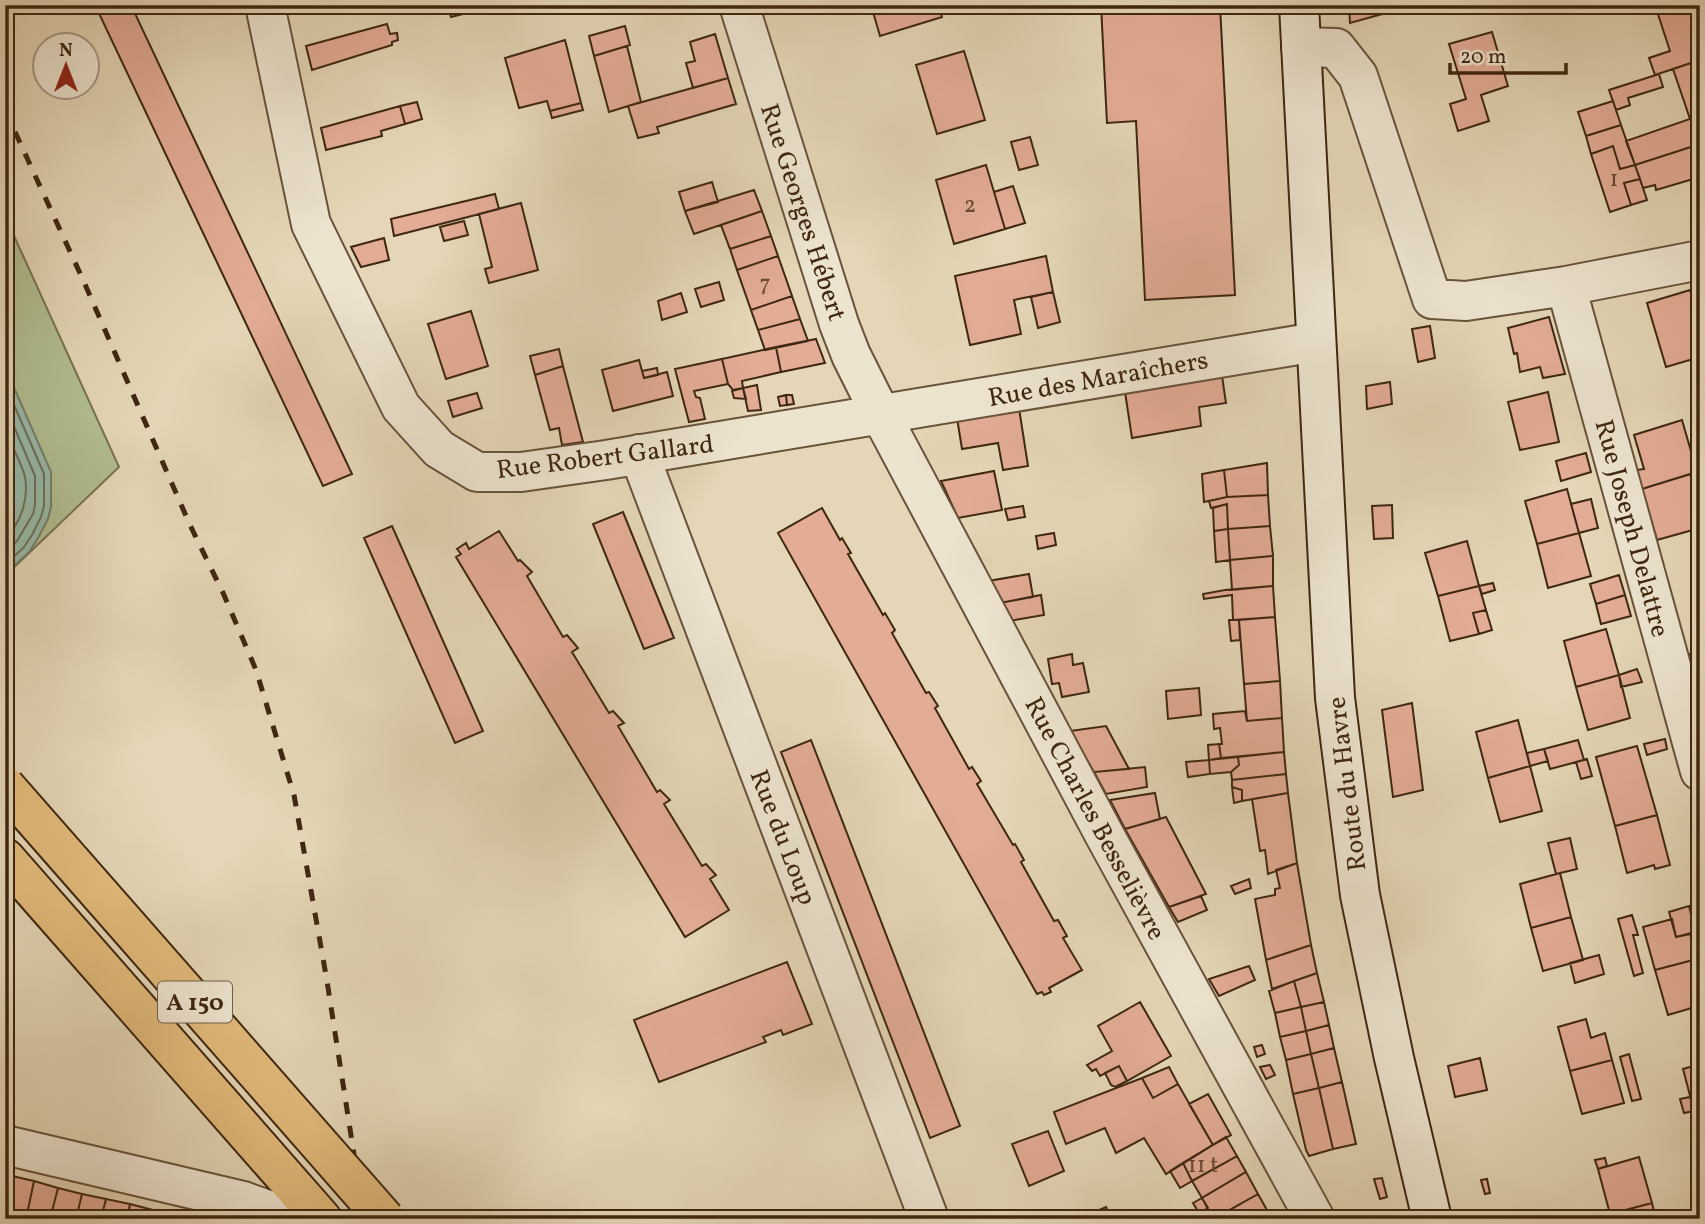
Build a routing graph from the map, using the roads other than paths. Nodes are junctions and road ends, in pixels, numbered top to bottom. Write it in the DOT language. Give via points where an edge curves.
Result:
graph roads {
  1 [pos="265,5"];
  2 [pos="739,5"];
  3 [pos="1299,5"];
  4 [pos="1301,47"];
  5 [pos="1700,260"];
  6 [pos="1566,286"];
  7 [pos="1316,342"];
  8 [pos="881,415"];
  9 [pos="639,454"];
  10 [pos="1700,771"];
  11 [pos="5,786"];
  12 [pos="5,858"];
  13 [pos="5,1144"];
  14 [pos="293,1219"];
  15 [pos="323,1219"];
  16 [pos="385,1219"];
  17 [pos="929,1219"];
  18 [pos="1315,1219"];
  19 [pos="1432,1219"];
  1 -- 9 [label="street, Rue Robert Gallard" via="311,224 401,407 439,449 477,472 521,472"];
  2 -- 8 [label="street, Rue Georges Hébert" via="839,324"];
  3 -- 4 [label="street, Route du Havre"];
  4 -- 6 [label="street" via="1336,48 1358,76 1432,299 1466,301"];
  4 -- 7 [label="street, Route du Havre"];
  5 -- 6 [label="street"];
  6 -- 10 [label="street, Rue Joseph Delattre"];
  7 -- 8 [label="street, Rue des Maraîchers"];
  7 -- 19 [label="street, Route du Havre" via="1335,698 1358,882"];
  8 -- 9 [label="street, Rue Robert Gallard"];
  8 -- 18 [label="street, Rue Charles Besselièvre"];
  9 -- 17 [label="street, Rue du Loup"];
  11 -- 16 [label="highway, A 150, bridge"];
  12 -- 15 [label="highway, A 150"];
  13 -- 14 [label="street" via="243,1201"];
}
